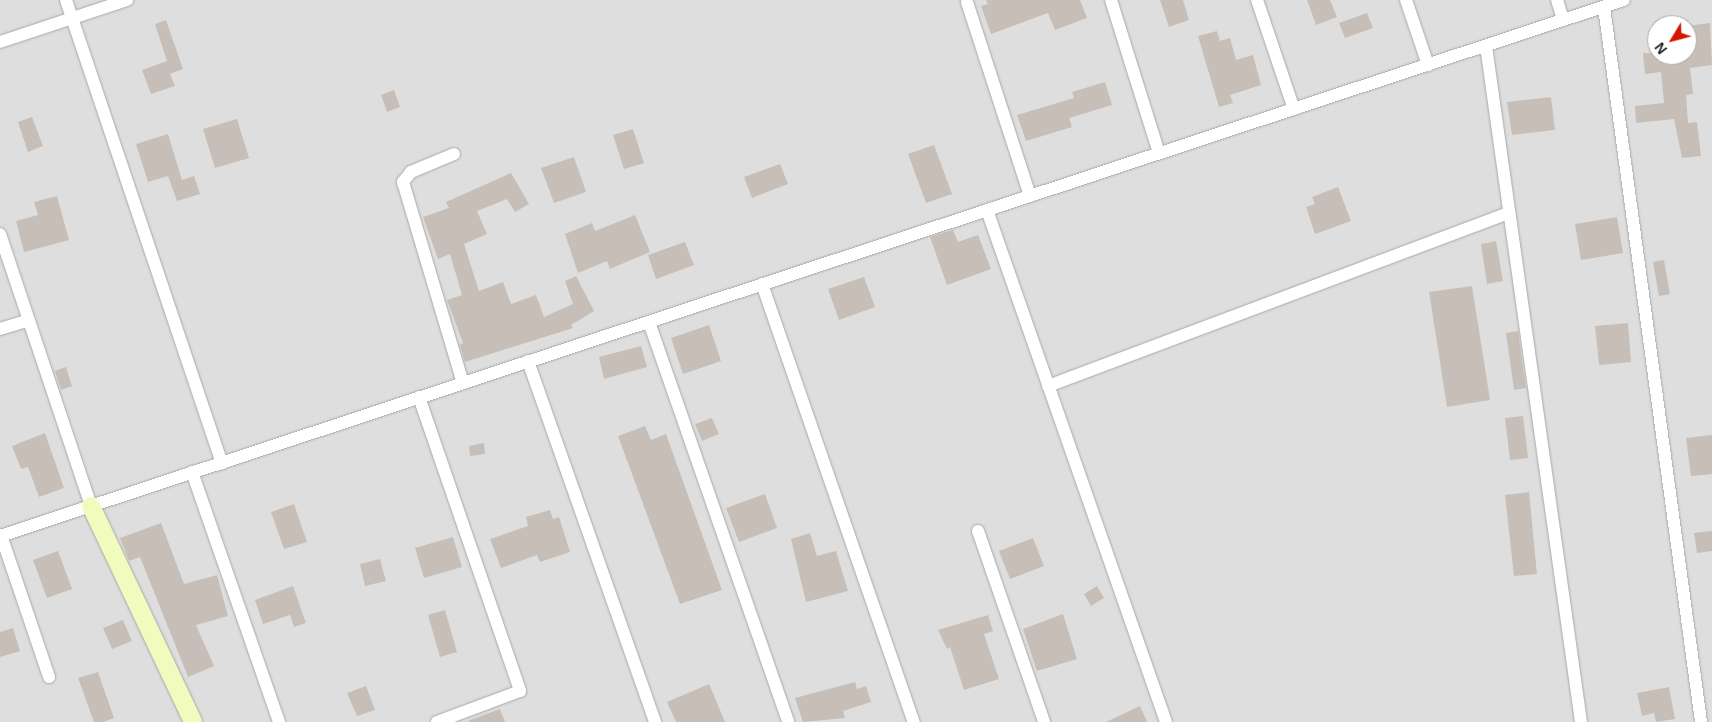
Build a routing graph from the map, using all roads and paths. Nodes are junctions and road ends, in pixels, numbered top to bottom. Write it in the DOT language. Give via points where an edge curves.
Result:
graph roads {
  1 [pos="66,0"];
  2 [pos="127,0"];
  3 [pos="1111,0"];
  4 [pos="1258,0"];
  5 [pos="1406,0"];
  6 [pos="1557,0"];
  7 [pos="1624,0"];
  8 [pos="967,2"];
  9 [pos="1604,7"];
  10 [pos="72,18"];
  11 [pos="1563,20"];
  12 [pos="0,42"];
  13 [pos="1486,46"];
  14 [pos="1428,65"];
  15 [pos="1294,109"];
  16 [pos="1160,153"];
  17 [pos="454,154"];
  18 [pos="1030,196"];
  19 [pos="987,210"];
  20 [pos="1509,213"];
  21 [pos="0,234"];
  22 [pos="762,284"];
  23 [pos="29,320"];
  24 [pos="649,322"];
  25 [pos="0,329"];
  26 [pos="528,361"];
  27 [pos="463,383"];
  28 [pos="1048,386"];
  29 [pos="419,398"];
  30 [pos="222,463"];
  31 [pos="192,472"];
  32 [pos="91,506"];
  33 [pos="978,531"];
  34 [pos="0,535"];
  35 [pos="49,676"];
  36 [pos="193,722"];
  37 [pos="279,722"];
  38 [pos="437,722"];
  39 [pos="655,722"];
  40 [pos="788,722"];
  41 [pos="914,722"];
  42 [pos="1044,722"];
  43 [pos="1166,722"];
  44 [pos="1581,722"];
  45 [pos="1701,722"];
  1 -- 10 [label="street"];
  2 -- 10 [label="street"];
  3 -- 16 [label="street"];
  4 -- 15 [label="street"];
  5 -- 14 [label="street"];
  6 -- 11 [label="street"];
  7 -- 9 [label="street"];
  8 -- 18 [label="street"];
  9 -- 11 [label="street"];
  9 -- 45 [label="street"];
  10 -- 12 [label="street"];
  10 -- 30 [label="street"];
  11 -- 13 [label="street"];
  13 -- 14 [label="street"];
  13 -- 20 [label="street"];
  14 -- 15 [label="street"];
  15 -- 16 [label="street"];
  16 -- 18 [label="street"];
  17 -- 27 [label="street" via="411,172 403,182"];
  18 -- 19 [label="street"];
  19 -- 22 [label="street"];
  19 -- 28 [label="street"];
  20 -- 28 [label="street"];
  20 -- 44 [label="street"];
  21 -- 23 [label="street"];
  22 -- 24 [label="street"];
  22 -- 41 [label="street"];
  23 -- 25 [label="street"];
  23 -- 32 [label="street"];
  24 -- 26 [label="street"];
  24 -- 40 [label="street"];
  26 -- 27 [label="street"];
  26 -- 39 [label="street"];
  27 -- 29 [label="street"];
  28 -- 43 [label="street"];
  29 -- 30 [label="street"];
  29 -- 38 [label="street" via="520,691"];
  30 -- 31 [label="street"];
  31 -- 32 [label="street"];
  31 -- 37 [label="street"];
  32 -- 34 [label="street"];
  32 -- 36 [label="street"];
  33 -- 42 [label="street"];
  34 -- 35 [label="street"];
}
